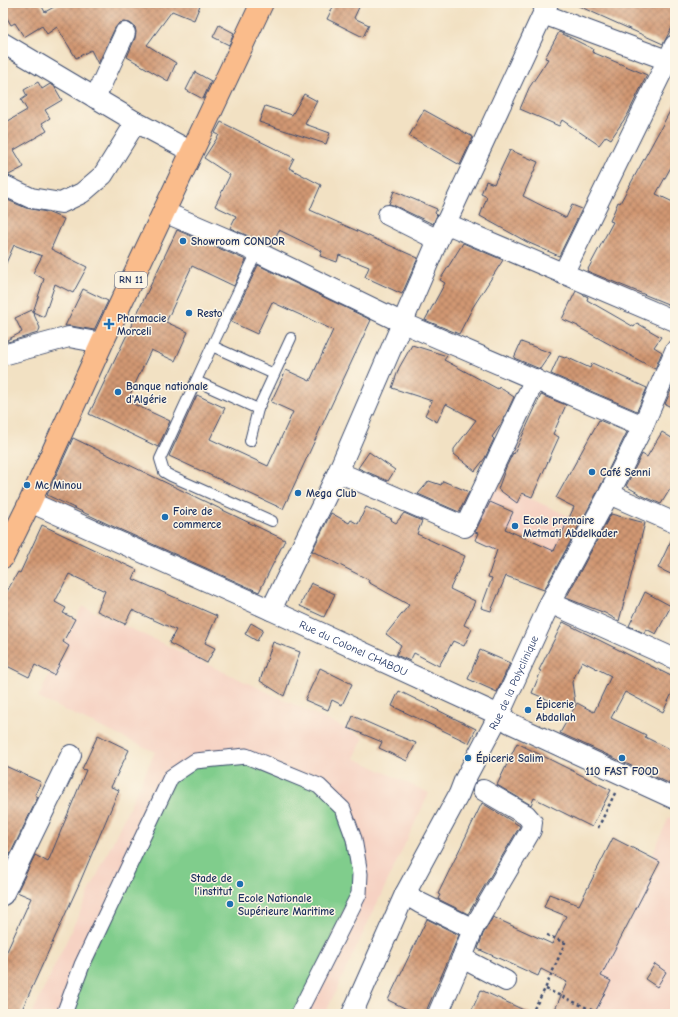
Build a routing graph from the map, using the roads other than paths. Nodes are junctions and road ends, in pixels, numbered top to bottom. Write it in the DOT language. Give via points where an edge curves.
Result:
graph roads {
  1 [pos="262,3"];
  2 [pos="545,8"];
  3 [pos="125,33"];
  4 [pos="3,43"];
  5 [pos="673,56"];
  6 [pos="95,98"];
  7 [pos="136,122"];
  8 [pos="192,152"];
  9 [pos="3,185"];
  10 [pos="164,212"];
  11 [pos="388,215"];
  12 [pos="442,231"];
  13 [pos="258,252"];
  14 [pos="564,274"];
  15 [pos="675,321"];
  16 [pos="403,322"];
  17 [pos="291,338"];
  18 [pos="102,343"];
  19 [pos="212,346"];
  20 [pos="675,351"];
  21 [pos="3,355"];
  22 [pos="274,374"];
  23 [pos="535,379"];
  24 [pos="196,381"];
  25 [pos="258,409"];
  26 [pos="642,426"];
  27 [pos="250,440"];
  28 [pos="338,472"];
  29 [pos="609,494"];
  30 [pos="30,502"];
  31 [pos="272,521"];
  32 [pos="675,523"];
  33 [pos="3,557"];
  34 [pos="550,603"];
  35 [pos="271,610"];
  36 [pos="675,659"];
  37 [pos="499,715"];
  38 [pos="71,755"];
  39 [pos="483,790"];
  40 [pos="675,799"];
  41 [pos="4,890"];
  42 [pos="406,894"];
  43 [pos="473,929"];
  44 [pos="462,958"];
  45 [pos="506,981"];
  46 [pos="64,1014"];
  47 [pos="298,1014"];
  48 [pos="354,1014"];
  49 [pos="438,1014"];
  1 -- 8 [label="main road, RN 11"];
  2 -- 5 [label="street"];
  2 -- 12 [label="street"];
  3 -- 6 [label="street"];
  4 -- 6 [label="street"];
  5 -- 14 [label="street"];
  6 -- 7 [label="street"];
  7 -- 8 [label="street"];
  7 -- 9 [label="street" via="103,175 82,193 61,203 31,198"];
  8 -- 10 [label="main road, RN 11"];
  10 -- 13 [label="street"];
  10 -- 18 [label="main road, RN 11"];
  11 -- 12 [label="street"];
  12 -- 14 [label="street"];
  12 -- 16 [label="street"];
  13 -- 16 [label="street"];
  13 -- 19 [label="lane"];
  14 -- 15 [label="street"];
  16 -- 23 [label="street"];
  16 -- 28 [label="street"];
  17 -- 22 [label="lane"];
  18 -- 21 [label="street" via="68,337"];
  18 -- 30 [label="main road, RN 11"];
  19 -- 22 [label="lane"];
  19 -- 24 [label="lane"];
  20 -- 26 [label="street, Rue de la Polyclinique"];
  22 -- 25 [label="lane"];
  23 -- 26 [label="street"];
  23 -- 28 [label="street" via="465,527"];
  24 -- 25 [label="lane"];
  24 -- 31 [label="lane" via="160,458 164,472"];
  25 -- 27 [label="lane"];
  26 -- 29 [label="street, Rue de la Polyclinique"];
  28 -- 35 [label="street"];
  29 -- 32 [label="street"];
  29 -- 34 [label="street, Rue de la Polyclinique"];
  30 -- 33 [label="main road, RN 11"];
  30 -- 35 [label="street, Rue du Colonel CHABOU"];
  34 -- 36 [label="street"];
  34 -- 37 [label="street, Rue de la Polyclinique"];
  35 -- 37 [label="street, Rue du Colonel CHABOU"];
  37 -- 40 [label="street, Rue du Colonel CHABOU" via="510,723"];
  37 -- 42 [label="street, Rue de la Polyclinique"];
  38 -- 41 [label="street"];
  39 -- 43 [label="street" via="526,815 532,822 531,830"];
  42 -- 43 [label="street"];
  42 -- 48 [label="street, Rue de la Polyclinique"];
  43 -- 44 [label="street"];
  44 -- 45 [label="street"];
  44 -- 49 [label="street"];
  46 -- 47 [label="street" via="82,964 171,777 195,761 246,756 319,786 343,809 354,839 360,874 359,894"];
}
